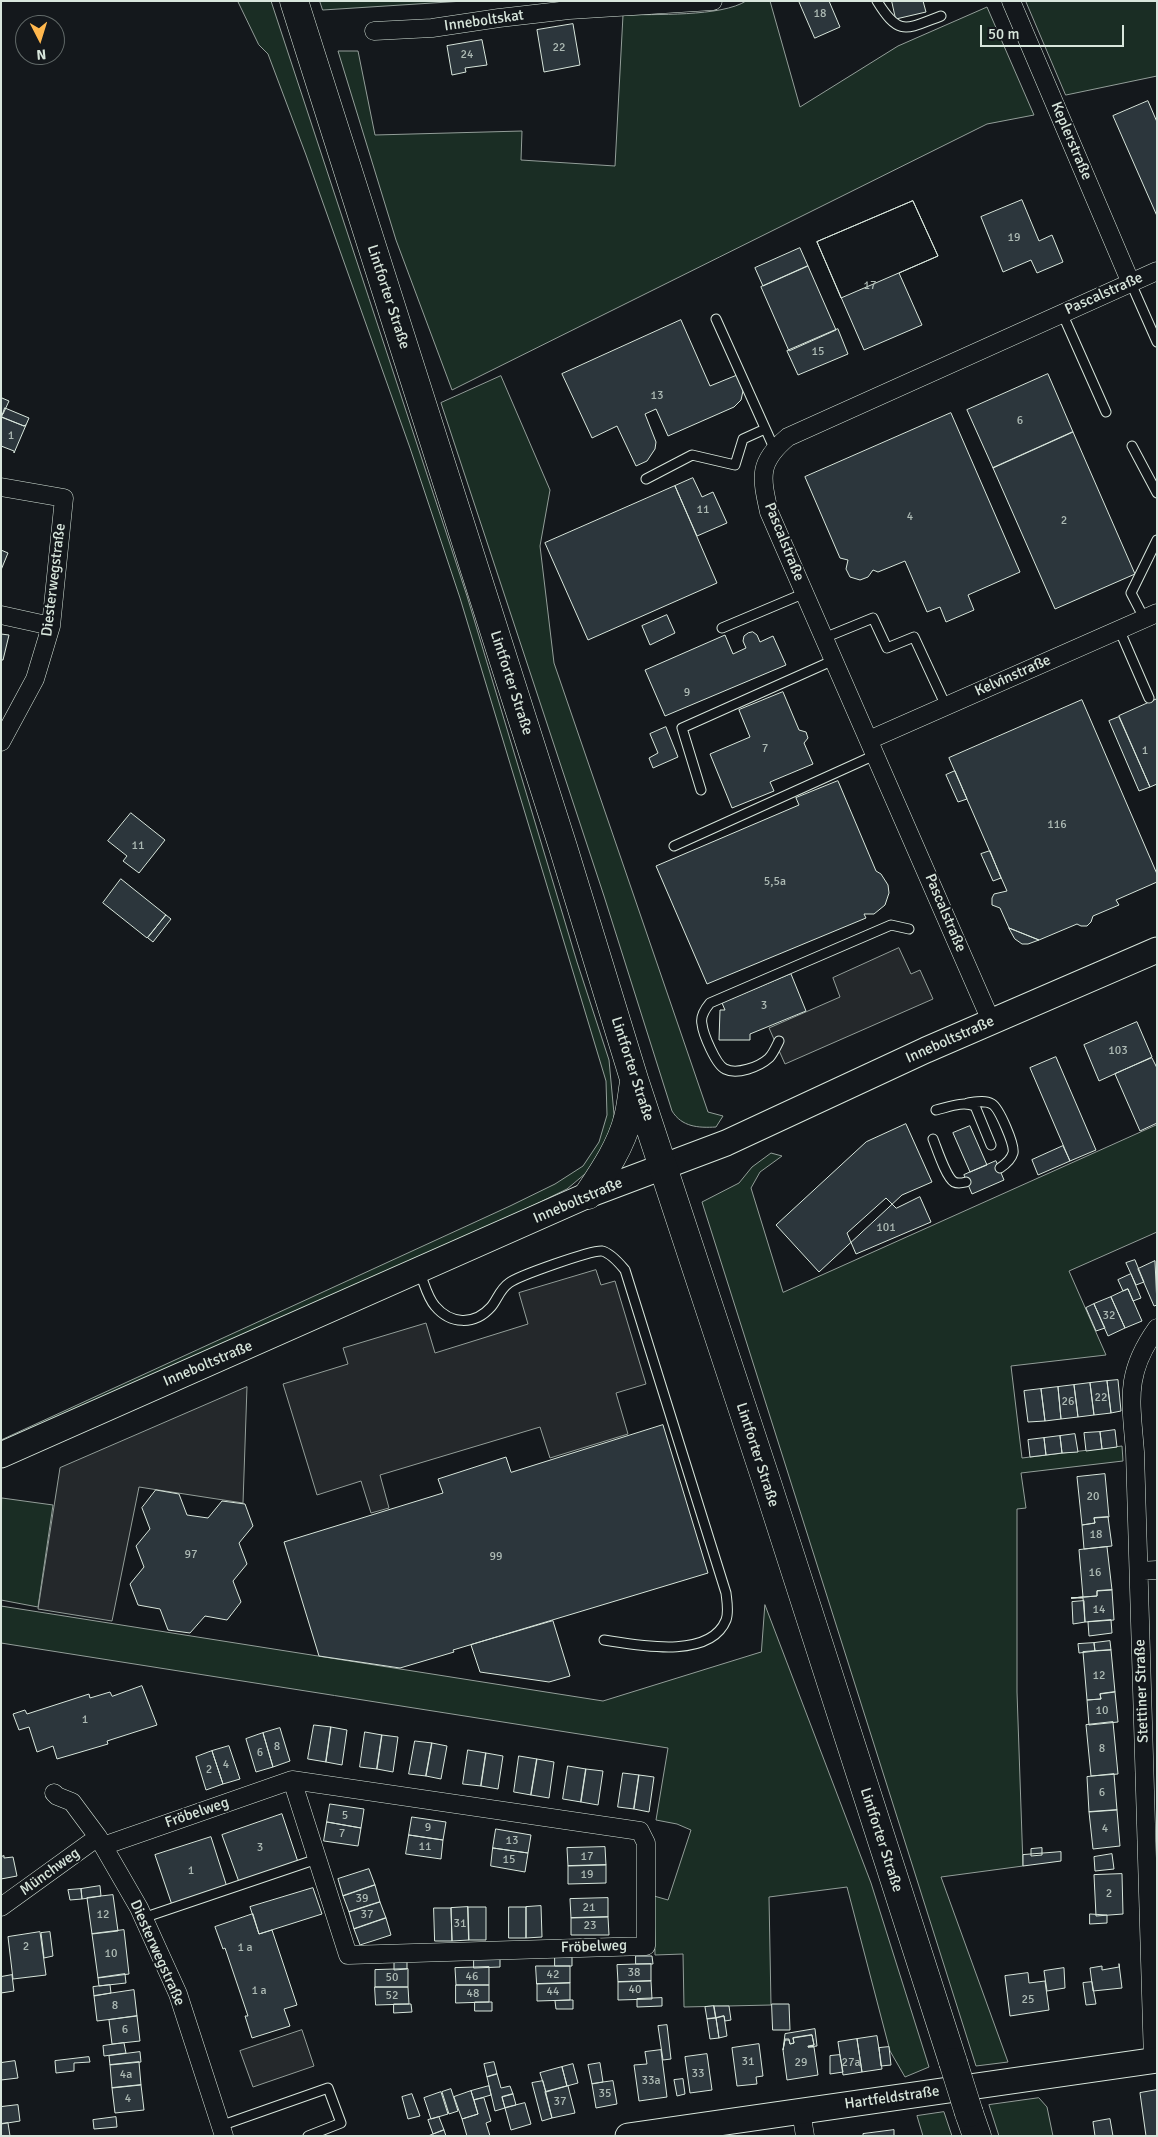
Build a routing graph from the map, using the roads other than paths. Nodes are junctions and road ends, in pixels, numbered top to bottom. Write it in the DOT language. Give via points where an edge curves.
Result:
graph roads {
  1 [pos="294,1"];
  2 [pos="714,1"];
  3 [pos="877,1"];
  4 [pos="1011,1"];
  5 [pos="941,16"];
  6 [pos="374,31"];
  7 [pos="1157,271"];
  8 [pos="1130,281"];
  9 [pos="1062,312"];
  10 [pos="716,319"];
  11 [pos="1157,342"];
  12 [pos="1106,412"];
  13 [pos="765,429"];
  14 [pos="1132,446"];
  15 [pos="774,448"];
  16 [pos="646,479"];
  17 [pos="1,487"];
  18 [pos="1157,493"];
  19 [pos="1157,540"];
  20 [pos="805,593"];
  21 [pos="1,616"];
  22 [pos="1150,616"];
  23 [pos="51,626"];
  24 [pos="722,628"];
  25 [pos="1119,630"];
  26 [pos="824,638"];
  27 [pos="834,660"];
  28 [pos="1148,698"];
  29 [pos="946,706"];
  30 [pos="1,742"];
  31 [pos="872,747"];
  32 [pos="700,790"];
  33 [pos="674,846"];
  34 [pos="909,929"];
  35 [pos="1157,950"];
  36 [pos="991,1021"];
  37 [pos="779,1041"];
  38 [pos="634,1078"];
  39 [pos="968,1103"];
  40 [pos="936,1110"];
  41 [pos="933,1139"];
  42 [pos="991,1145"];
  43 [pos="664,1167"];
  44 [pos="1000,1168"];
  45 [pos="966,1182"];
  46 [pos="588,1195"];
  47 [pos="419,1271"];
  48 [pos="1157,1328"];
  49 [pos="1,1455"];
  50 [pos="1157,1570"];
  51 [pos="1139,1571"];
  52 [pos="604,1640"];
  53 [pos="292,1780"];
  54 [pos="54,1793"];
  55 [pos="1151,1823"];
  56 [pos="101,1841"];
  57 [pos="317,1859"];
  58 [pos="1,1907"];
  59 [pos="143,1918"];
  60 [pos="1155,2060"];
  61 [pos="801,2111"];
  62 [pos="973,2124"];
  63 [pos="222,2131"];
  64 [pos="308,2136"];
  65 [pos="628,2136"];
  66 [pos="805,2136"];
  1 -- 38 [label="main road, Lintforter Straße"];
  2 -- 6 [label="street, Inneboltskat" via="569,10 432,28"];
  3 -- 5 [label="lane" via="892,23 898,26 907,28"];
  4 -- 8 [label="street, Keplerstraße"];
  7 -- 8 [label="street, Pascalstraße"];
  8 -- 9 [label="street, Pascalstraße"];
  8 -- 11 [label="lane"];
  9 -- 12 [label="lane"];
  9 -- 15 [label="street, Pascalstraße" via="788,437"];
  10 -- 13 [label="lane"];
  13 -- 15 [label="lane"];
  13 -- 16 [label="lane" via="743,439 736,465 692,455"];
  14 -- 18 [label="lane"];
  15 -- 20 [label="street, Pascalstraße" via="764,465 764,490 769,512"];
  17 -- 23 [label="street, Diesterwegstraße" via="64,498"];
  19 -- 22 [label="lane" via="1130,593"];
  20 -- 24 [label="lane"];
  20 -- 26 [label="street, Pascalstraße"];
  21 -- 23 [label="street"];
  22 -- 25 [label="street, Kelvinstraße"];
  23 -- 30 [label="street, Diesterwegstraße" via="35,679"];
  25 -- 28 [label="lane"];
  25 -- 29 [label="street, Kelvinstraße"];
  26 -- 27 [label="street, Pascalstraße"];
  26 -- 29 [label="lane" via="873,618 887,648 914,637"];
  27 -- 31 [label="street, Pascalstraße"];
  27 -- 32 [label="lane" via="682,728"];
  29 -- 31 [label="street, Kelvinstraße"];
  31 -- 33 [label="lane"];
  31 -- 36 [label="street, Pascalstraße"];
  34 -- 37 [label="lane" via="892,925 710,1003 704,1009 702,1024 717,1063 724,1069 741,1071 759,1064 772,1055"];
  35 -- 36 [label="street, Inneboltstraße"];
  36 -- 43 [label="street, Inneboltstraße" via="726,1143"];
  38 -- 43 [label="main road, Lintforter Straße"];
  38 -- 46 [label="main road" via="628,1118 619,1142 608,1166"];
  39 -- 40 [label="lane"];
  39 -- 42 [label="lane" via="975,1106"];
  39 -- 44 [label="lane" via="980,1101 997,1108 1013,1146 1010,1159"];
  41 -- 45 [label="lane" via="953,1182"];
  43 -- 46 [label="street, Inneboltstraße"];
  43 -- 62 [label="main road, Lintforter Straße, bridge"];
  46 -- 47 [label="street, Inneboltstraße"];
  47 -- 49 [label="street, Inneboltstraße"];
  47 -- 52 [label="lane" via="433,1305 451,1319 461,1321 480,1316 491,1307 509,1282 584,1254 603,1251 626,1270 726,1593 727,1608 721,1628 712,1638 699,1643 652,1647"];
  48 -- 51 [label="street, Stettiner Straße" via="1143,1347 1130,1392"];
  50 -- 51 [label="street"];
  51 -- 55 [label="street, Stettiner Straße"];
  53 -- 56 [label="street, Fröbelweg"];
  53 -- 57 [label="street, Fröbelweg"];
  53 -- 57 [label="street, Fröbelweg" via="640,1832 646,1843 646,1946 348,1955"];
  54 -- 56 [label="street, Diesterwegstraße" via="72,1802"];
  55 -- 60 [label="street, Stettiner Straße"];
  56 -- 58 [label="street, Münchweg"];
  56 -- 59 [label="street, Diesterwegstraße"];
  57 -- 59 [label="lane"];
  59 -- 63 [label="street, Diesterwegstraße" via="178,1994"];
  60 -- 61 [label="street, Hartfeldstraße"];
  61 -- 65 [label="street, Hartfeldstraße"];
  61 -- 66 [label="street"];
  63 -- 64 [label="lane" via="328,2088 341,2123"];
}
